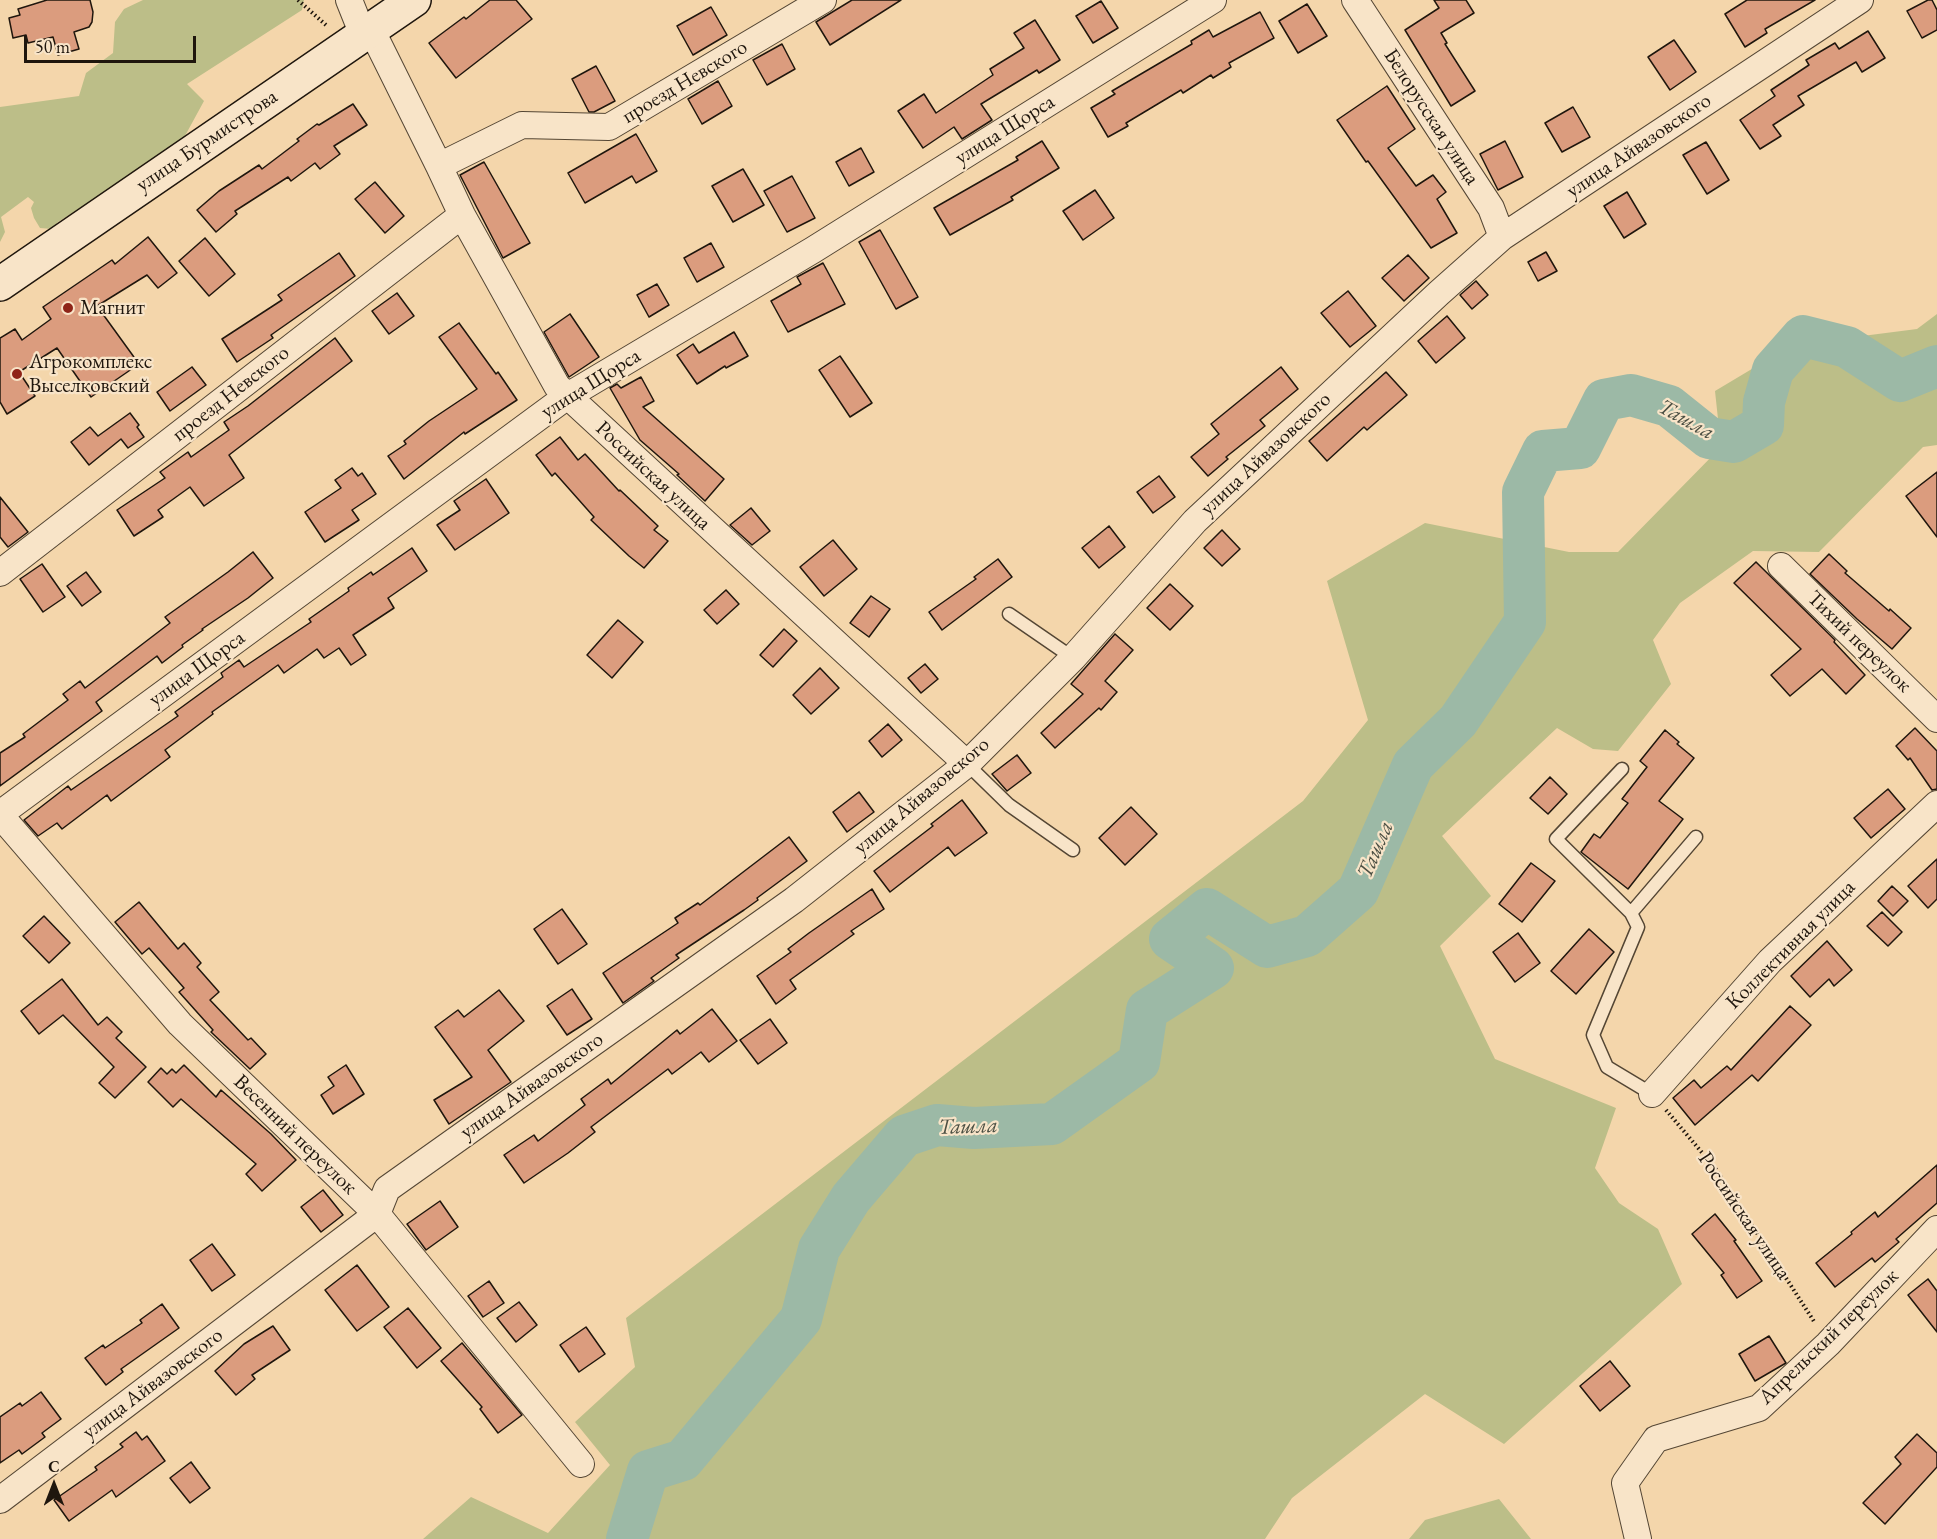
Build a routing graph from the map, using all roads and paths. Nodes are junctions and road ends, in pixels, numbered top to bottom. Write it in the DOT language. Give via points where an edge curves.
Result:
graph roads {
  1 [pos="298,0"];
  2 [pos="349,0"];
  3 [pos="414,0"];
  4 [pos="823,0"];
  5 [pos="1213,0"];
  6 [pos="1355,0"];
  7 [pos="1860,0"];
  8 [pos="327,26"];
  9 [pos="367,32"];
  10 [pos="439,165"];
  11 [pos="462,215"];
  12 [pos="1502,237"];
  13 [pos="0,284"];
  14 [pos="566,397"];
  15 [pos="1781,566"];
  16 [pos="0,573"];
  17 [pos="1009,614"];
  18 [pos="1073,658"];
  19 [pos="1937,718"];
  20 [pos="967,764"];
  21 [pos="1622,769"];
  22 [pos="1937,804"];
  23 [pos="0,815"];
  24 [pos="1696,837"];
  25 [pos="1073,850"];
  26 [pos="1631,913"];
  27 [pos="1652,1094"];
  28 [pos="377,1214"];
  29 [pos="1937,1229"];
  30 [pos="1828,1344"];
  31 [pos="581,1464"];
  32 [pos="0,1500"];
  33 [pos="1638,1539"];
  1 -- 8 [label="path"];
  2 -- 9 [label="street, Российская улица"];
  3 -- 9 [label="street, улица Бурмистрова"];
  4 -- 10 [label="street, проезд Невского" via="609,127 522,125"];
  5 -- 14 [label="street, улица Щорса" via="813,250"];
  6 -- 12 [label="street, Белорусская улица" via="1491,208"];
  7 -- 12 [label="street, улица Айвазовского"];
  9 -- 10 [label="street, Российская улица"];
  9 -- 13 [label="street, улица Бурмистрова"];
  10 -- 11 [label="street, Российская улица"];
  11 -- 14 [label="street, Российская улица"];
  11 -- 16 [label="street, проезд Невского"];
  12 -- 18 [label="street, улица Айвазовского" via="1195,521"];
  14 -- 20 [label="street, Российская улица"];
  14 -- 23 [label="street, улица Щорса"];
  15 -- 19 [label="street, Тихий переулок"];
  17 -- 18 [label="lane"];
  18 -- 20 [label="street, улица Айвазовского"];
  20 -- 25 [label="lane" via="1009,805"];
  20 -- 28 [label="street, улица Айвазовского" via="794,900 387,1189"];
  21 -- 26 [label="lane" via="1556,839"];
  22 -- 27 [label="street, Коллективная улица" via="1770,961"];
  23 -- 28 [label="street, Весенний переулок" via="180,1024"];
  24 -- 26 [label="lane"];
  26 -- 27 [label="lane" via="1638,927 1593,1035 1607,1067"];
  27 -- 30 [label="path, Российская улица" via="1715,1167"];
  28 -- 31 [label="street, Весенний переулок"];
  28 -- 32 [label="street, улица Айвазовского"];
  29 -- 30 [label="street, Апрельский переулок"];
  30 -- 33 [label="street, Апрельский переулок" via="1759,1408 1656,1439 1625,1483"];
}
